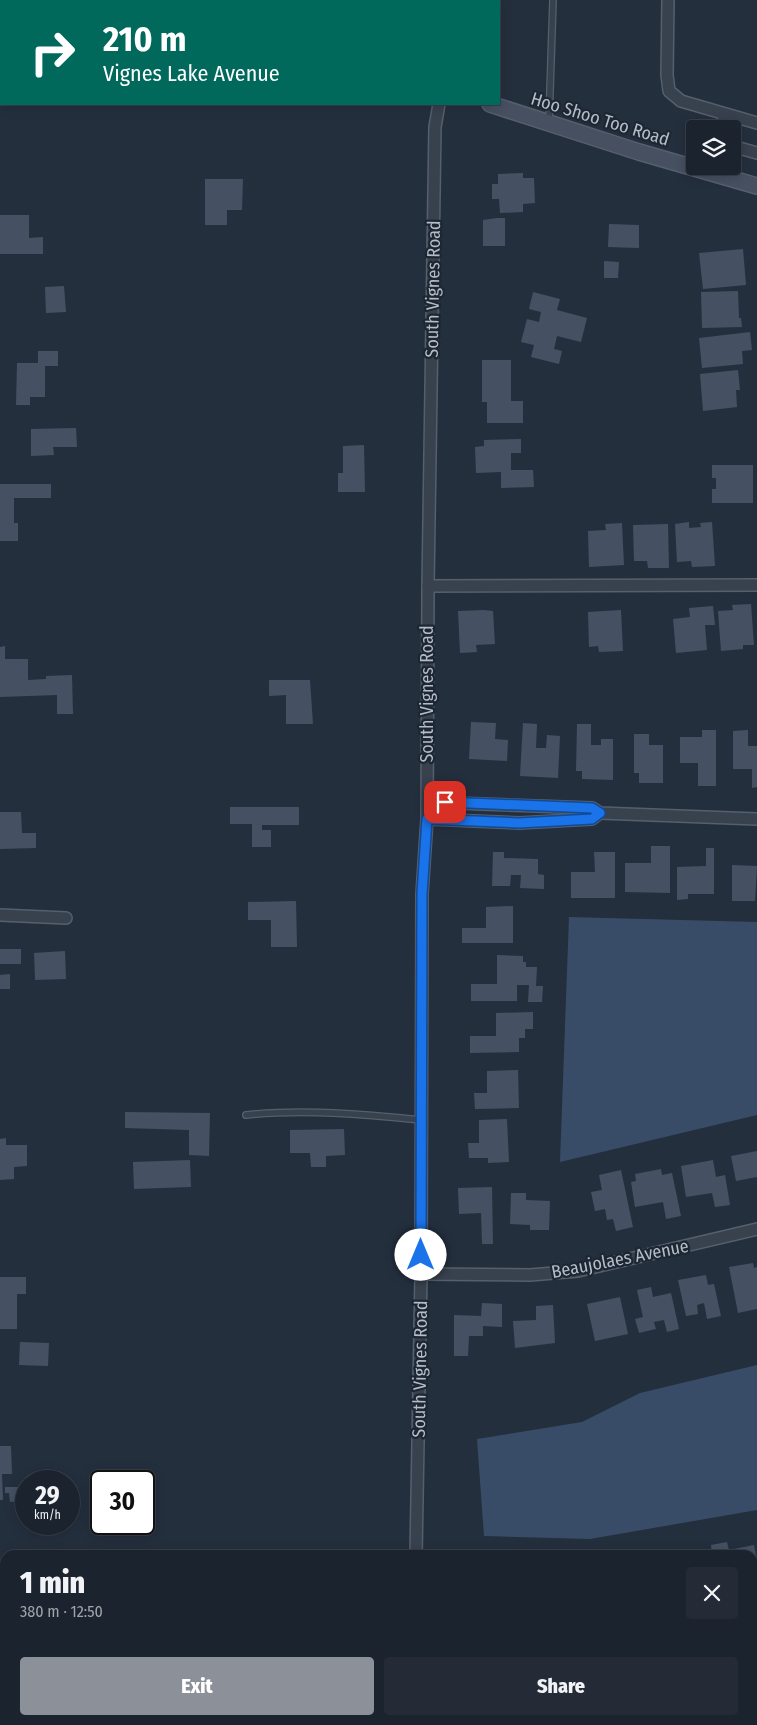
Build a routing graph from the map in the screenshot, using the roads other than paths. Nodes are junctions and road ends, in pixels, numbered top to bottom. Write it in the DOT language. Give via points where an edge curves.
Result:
graph roads {
  1 [pos="553,0"];
  2 [pos="668,0"];
  3 [pos="439,105"];
  4 [pos="493,105"];
  5 [pos="725,115"];
  6 [pos="724,120"];
  7 [pos="549,123"];
  8 [pos="757,123"];
  9 [pos="741,149"];
  10 [pos="757,154"];
  11 [pos="686,162"];
  12 [pos="727,175"];
  13 [pos="757,186"];
  14 [pos="757,585"];
  15 [pos="428,586"];
  16 [pos="427,802"];
  17 [pos="600,813"];
  18 [pos="427,819"];
  19 [pos="757,819"];
  20 [pos="0,915"];
  21 [pos="66,918"];
  22 [pos="246,1115"];
  23 [pos="421,1120"];
  24 [pos="757,1230"];
  25 [pos="421,1274"];
  26 [pos="416,1550"];
  1 -- 7 [label="lane"];
  2 -- 5 [label="street" via="669,91 681,101"];
  3 -- 15 [label="street, South Vignes Road" via="435,127"];
  4 -- 7 [label="street, Hoo Shoo Too Road"];
  5 -- 6 [label="street"];
  5 -- 8 [label="street"];
  7 -- 11 [label="street, Hoo Shoo Too Road"];
  9 -- 10 [label="street"];
  12 -- 13 [label="street, Hoo Shoo Too Road"];
  14 -- 15 [label="street"];
  15 -- 16 [label="street, South Vignes Road"];
  16 -- 17 [label="street" via="592,808"];
  16 -- 18 [label="street, South Vignes Road"];
  17 -- 18 [label="street" via="592,819 519,823"];
  17 -- 19 [label="street"];
  18 -- 23 [label="street, South Vignes Road" via="422,894"];
  20 -- 21 [label="street"];
  22 -- 23 [label="lane" via="325,1113"];
  23 -- 25 [label="street, South Vignes Road"];
  24 -- 25 [label="street, Beaujolaes Avenue" via="578,1271 530,1275"];
  25 -- 26 [label="street, South Vignes Road"];
}
